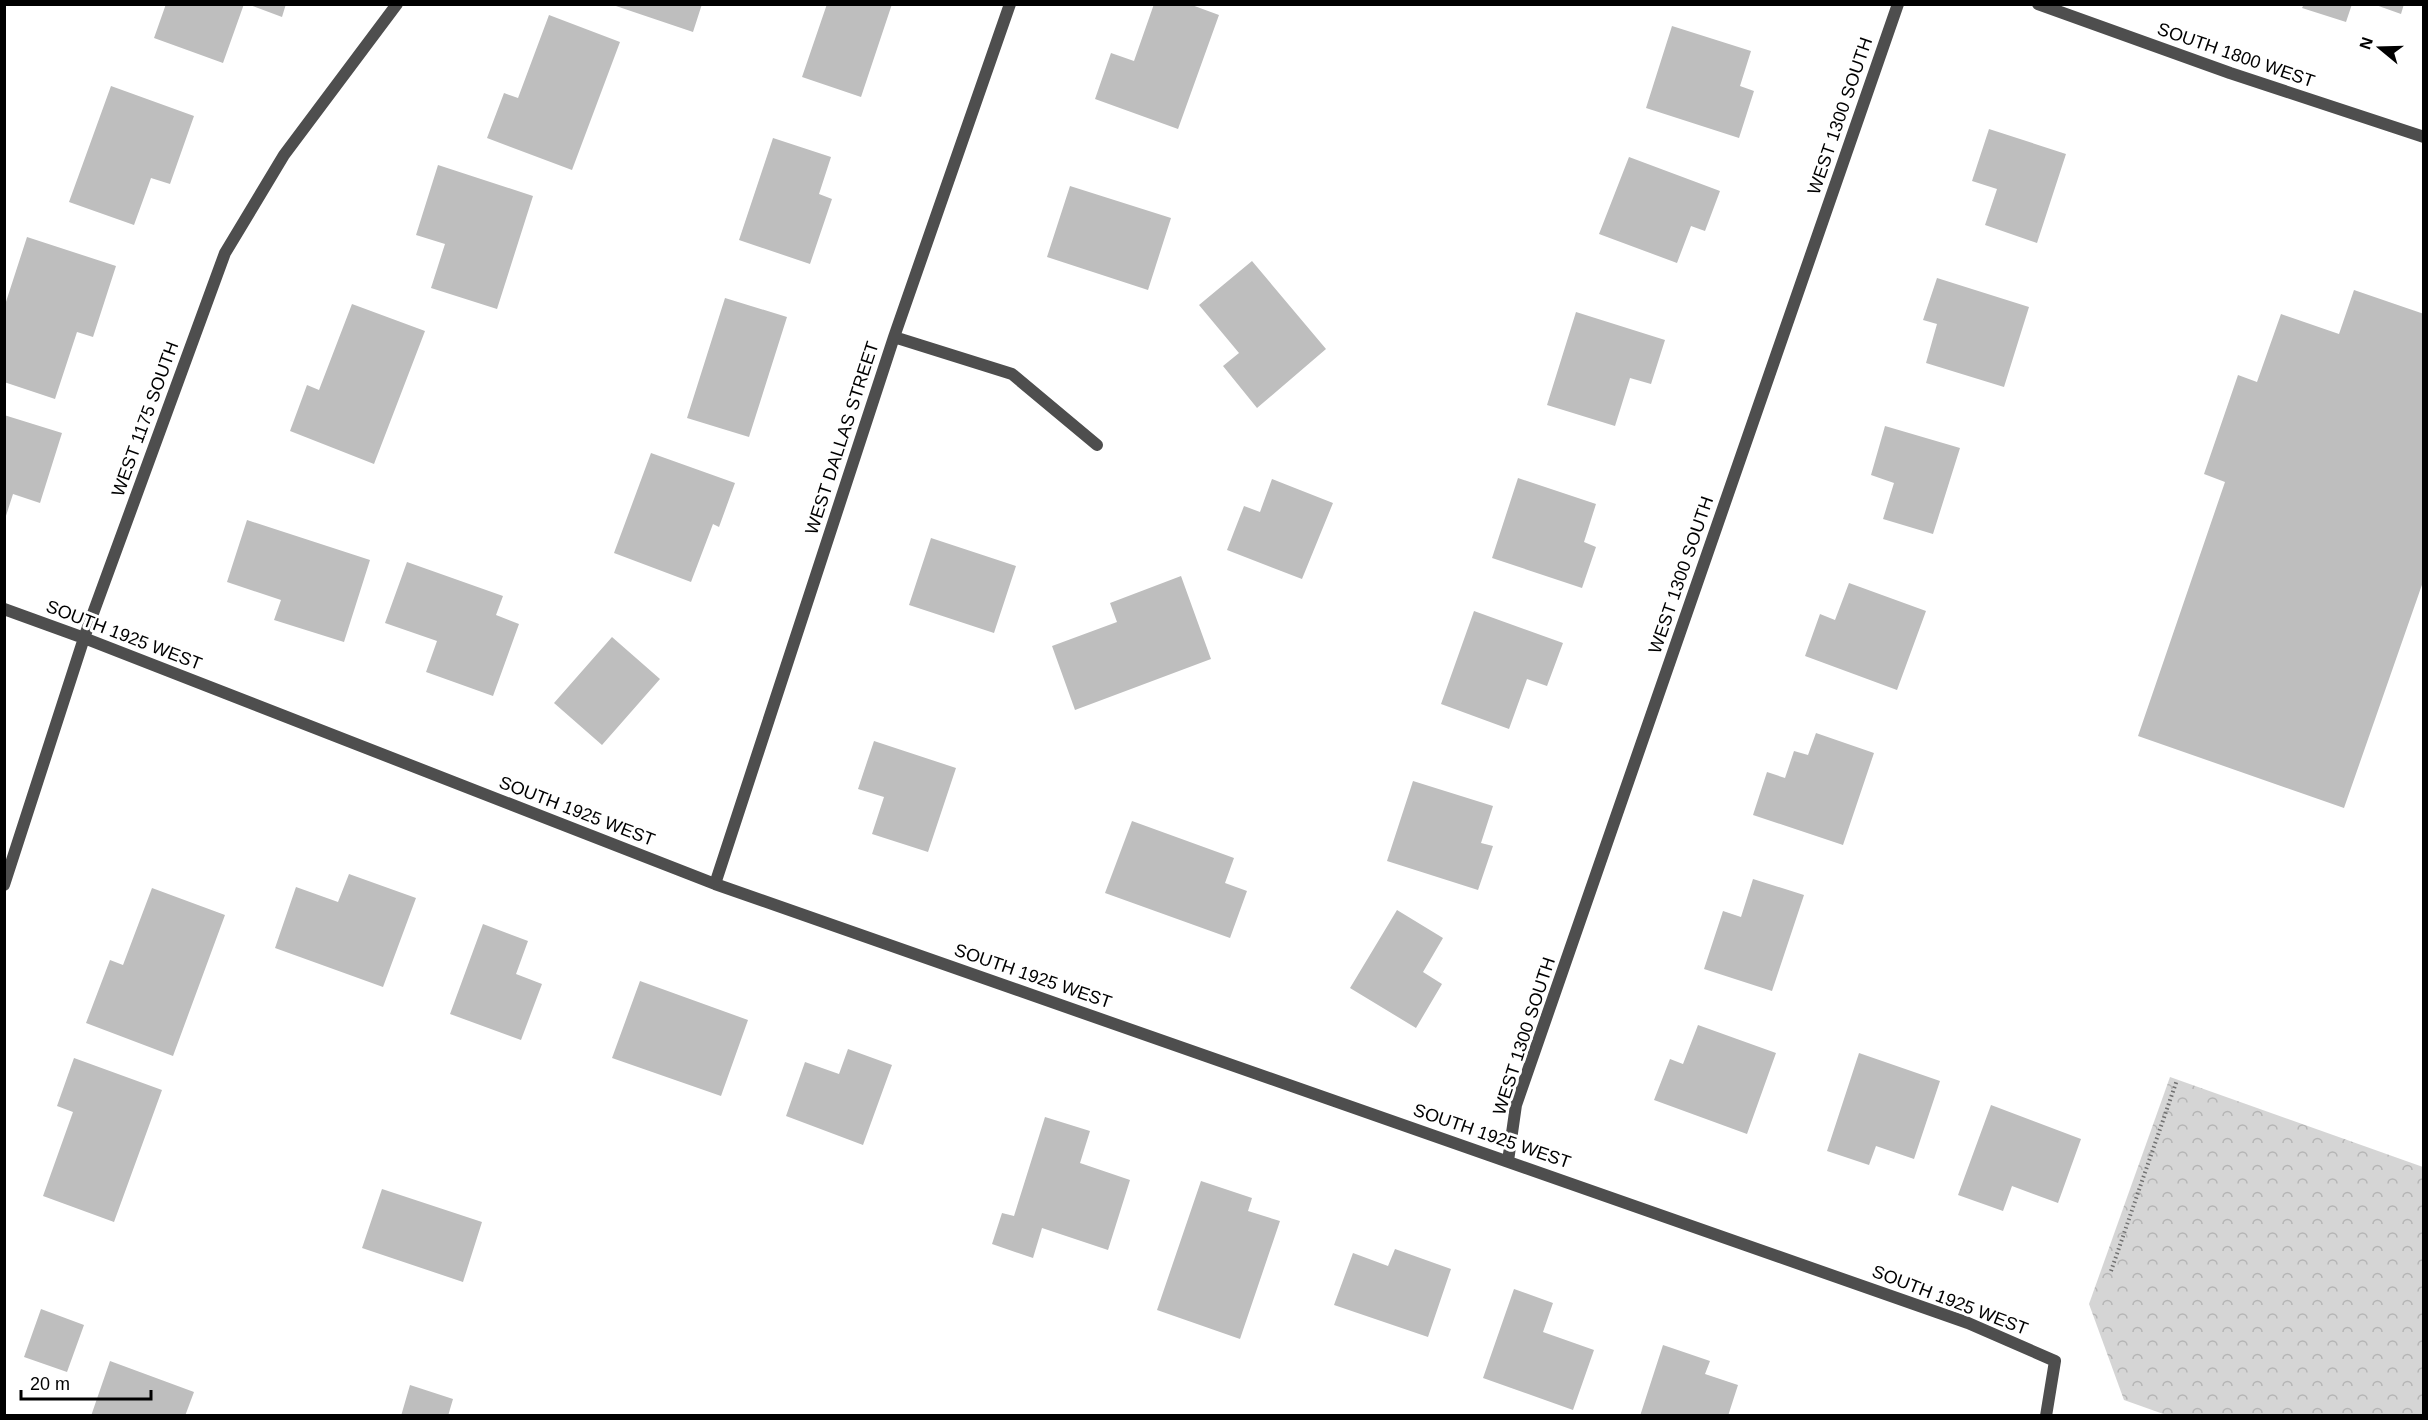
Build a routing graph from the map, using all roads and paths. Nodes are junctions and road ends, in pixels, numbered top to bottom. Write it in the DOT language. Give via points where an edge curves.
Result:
graph roads {
  1 [pos="397,4"];
  2 [pos="1010,4"];
  3 [pos="1898,4"];
  4 [pos="2038,4"];
  5 [pos="2424,137"];
  6 [pos="894,338"];
  7 [pos="1097,445"];
  8 [pos="4,609"];
  9 [pos="84,638"];
  10 [pos="716,884"];
  11 [pos="4,885"];
  12 [pos="2177,1080"];
  13 [pos="1508,1161"];
  14 [pos="2111,1271"];
  15 [pos="2046,1416"];
  1 -- 9 [label="street, WEST 1175 SOUTH" via="284,155 225,253"];
  2 -- 6 [label="street, WEST DALLAS STREET"];
  3 -- 13 [label="street, WEST 1300 SOUTH" via="1516,1105"];
  4 -- 5 [label="street, SOUTH 1800 WEST"];
  6 -- 7 [label="street" via="1012,374"];
  6 -- 10 [label="street, WEST DALLAS STREET"];
  8 -- 9 [label="street, SOUTH 1925 WEST"];
  9 -- 10 [label="street, SOUTH 1925 WEST"];
  9 -- 11 [label="street, WEST 1175 SOUTH"];
  10 -- 13 [label="street, SOUTH 1925 WEST"];
  12 -- 14 [label="path"];
  13 -- 15 [label="street, SOUTH 1925 WEST" via="1968,1323 2055,1361"];
}
